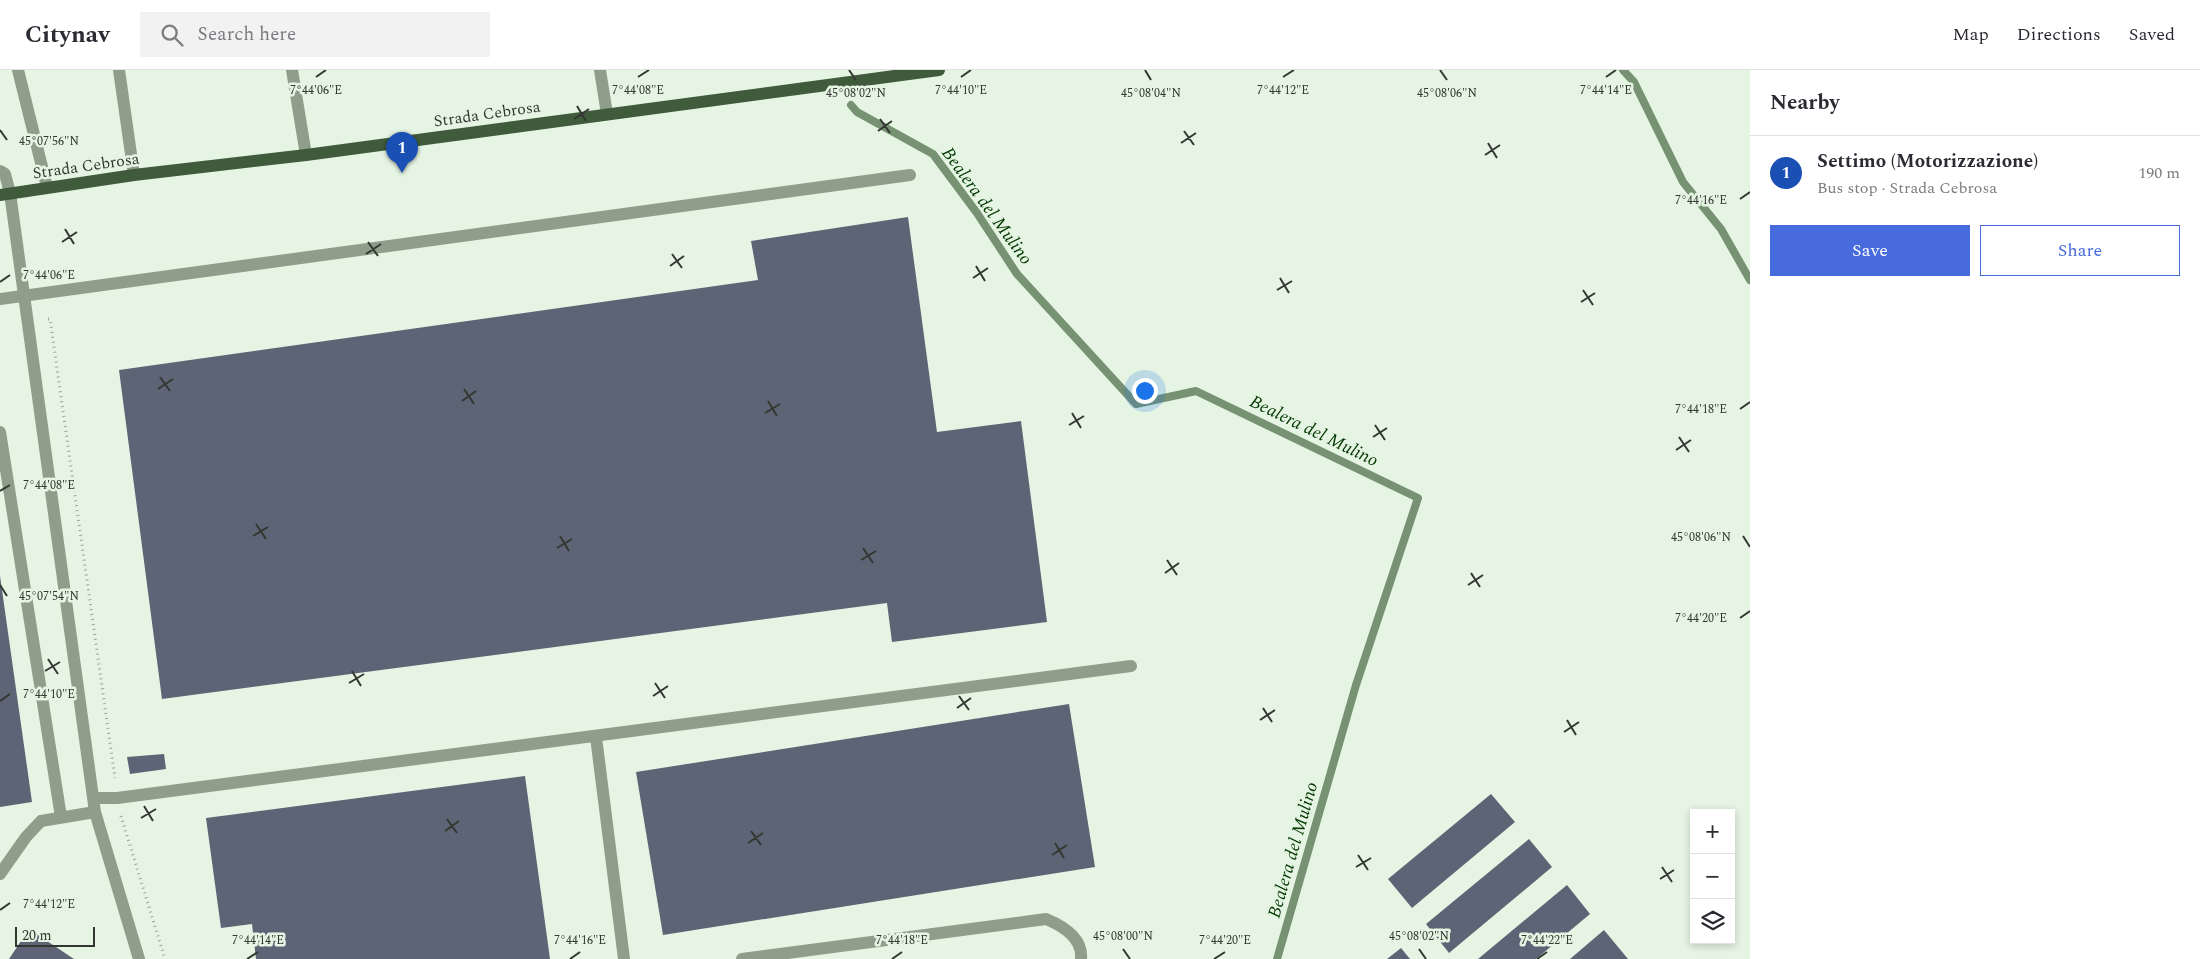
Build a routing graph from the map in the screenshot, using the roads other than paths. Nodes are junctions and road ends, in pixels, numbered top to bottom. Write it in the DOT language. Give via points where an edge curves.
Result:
graph roads {
  1 [pos="18,70"];
  2 [pos="119,70"];
  3 [pos="292,70"];
  4 [pos="600,70"];
  5 [pos="939,70"];
  6 [pos="607,114"];
  7 [pos="306,155"];
  8 [pos="0,171"];
  9 [pos="134,175"];
  10 [pos="910,175"];
  11 [pos="47,187"];
  12 [pos="5,194"];
  13 [pos="23,296"];
  14 [pos="0,299"];
  15 [pos="0,432"];
  16 [pos="1131,666"];
  17 [pos="596,737"];
  18 [pos="93,798"];
  19 [pos="95,812"];
  20 [pos="61,818"];
  21 [pos="0,874"];
  22 [pos="139,959"];
  23 [pos="624,959"];
  24 [pos="742,959"];
  25 [pos="1081,959"];
  1 -- 11 [label="street"];
  2 -- 9 [label="street"];
  3 -- 7 [label="street"];
  4 -- 6 [label="street"];
  5 -- 6 [label="main road, Strada Cebrosa"];
  6 -- 7 [label="main road, Strada Cebrosa"];
  7 -- 9 [label="main road, Strada Cebrosa"];
  8 -- 12 [label="street" via="5,174"];
  9 -- 11 [label="main road, Strada Cebrosa"];
  10 -- 13 [label="street"];
  11 -- 12 [label="main road, Strada Cebrosa"];
  12 -- 13 [label="street"];
  13 -- 14 [label="street"];
  13 -- 18 [label="street"];
  15 -- 20 [label="street"];
  16 -- 17 [label="street"];
  17 -- 18 [label="street" via="118,798"];
  17 -- 23 [label="street"];
  18 -- 19 [label="street"];
  19 -- 20 [label="street"];
  19 -- 22 [label="street"];
  20 -- 21 [label="street" via="41,821"];
  24 -- 25 [label="street" via="1046,919 1063,926 1074,936"];
}
